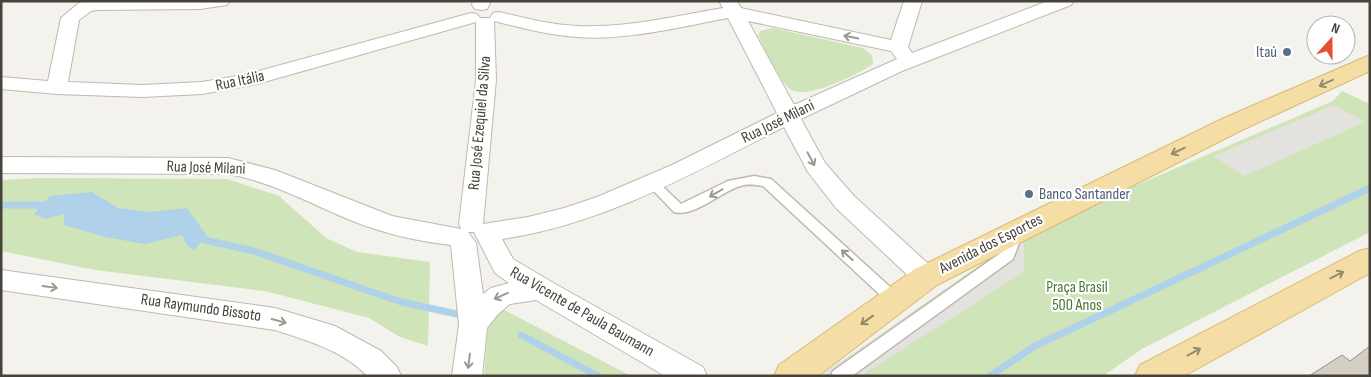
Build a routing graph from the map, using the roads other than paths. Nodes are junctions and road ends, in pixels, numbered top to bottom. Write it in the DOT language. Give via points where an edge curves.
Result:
graph roads {
  1 [pos="220,1"];
  2 [pos="913,1"];
  3 [pos="1065,1"];
  4 [pos="200,3"];
  5 [pos="734,5"];
  6 [pos="490,10"];
  7 [pos="903,54"];
  8 [pos="1370,62"];
  9 [pos="1,83"];
  10 [pos="57,88"];
  11 [pos="788,116"];
  12 [pos="1,165"];
  13 [pos="653,184"];
  14 [pos="1017,230"];
  15 [pos="473,234"];
  16 [pos="1370,259"];
  17 [pos="926,277"];
  18 [pos="1,280"];
  19 [pos="540,289"];
  20 [pos="896,300"];
  21 [pos="474,325"];
  22 [pos="386,376"];
  23 [pos="468,376"];
  24 [pos="692,376"];
  25 [pos="792,376"];
  26 [pos="839,376"];
  27 [pos="1152,376"];
  1 -- 4 [label="street"];
  2 -- 7 [label="street"];
  3 -- 7 [label="street, Rua José Milani"];
  4 -- 10 [label="street" via="96,5 76,12 70,18"];
  5 -- 6 [label="street" via="621,31 587,32 544,28"];
  7 -- 5 [label="street, one-way"];
  5 -- 11 [label="street"];
  6 -- 10 [label="street, Rua Itália" via="268,75 202,88 142,92"];
  6 -- 15 [label="street, Rua José Ezequiel da Silva"];
  7 -- 11 [label="street, Rua José Milani"];
  8 -- 14 [label="main road, Avenida dos Esportes, one-way" via="1233,124"];
  9 -- 10 [label="street, Rua Itália"];
  11 -- 13 [label="street, Rua José Milani"];
  11 -- 17 [label="street, one-way" via="816,167 845,202"];
  12 -- 15 [label="street, Rua José Milani" via="228,166 253,169 378,221 409,230"];
  13 -- 15 [label="street, Rua José Milani" via="564,218"];
  20 -- 13 [label="lane, one-way" via="767,182 754,178 737,181 693,206 679,209"];
  14 -- 17 [label="main road, Avenida dos Esportes"];
  14 -- 26 [label="lane" via="1008,255"];
  15 -- 19 [label="street, Rua Vicente de Paula Baumann" via="504,266"];
  15 -- 21 [label="street, Rua José Ezequiel da Silva"];
  27 -- 16 [label="main road, one-way"];
  17 -- 20 [label="main road, Avenida dos Esportes"];
  18 -- 22 [label="street, Rua Raymundo Bissoto, one-way" via="275,319 325,334 371,360"];
  19 -- 21 [label="street, one-way" via="494,298"];
  19 -- 24 [label="street, Rua Vicente de Paula Baumann"];
  20 -- 25 [label="main road, Avenida dos Esportes, one-way"];
  21 -- 23 [label="street, Rua José Ezequiel da Silva, one-way"];
}
